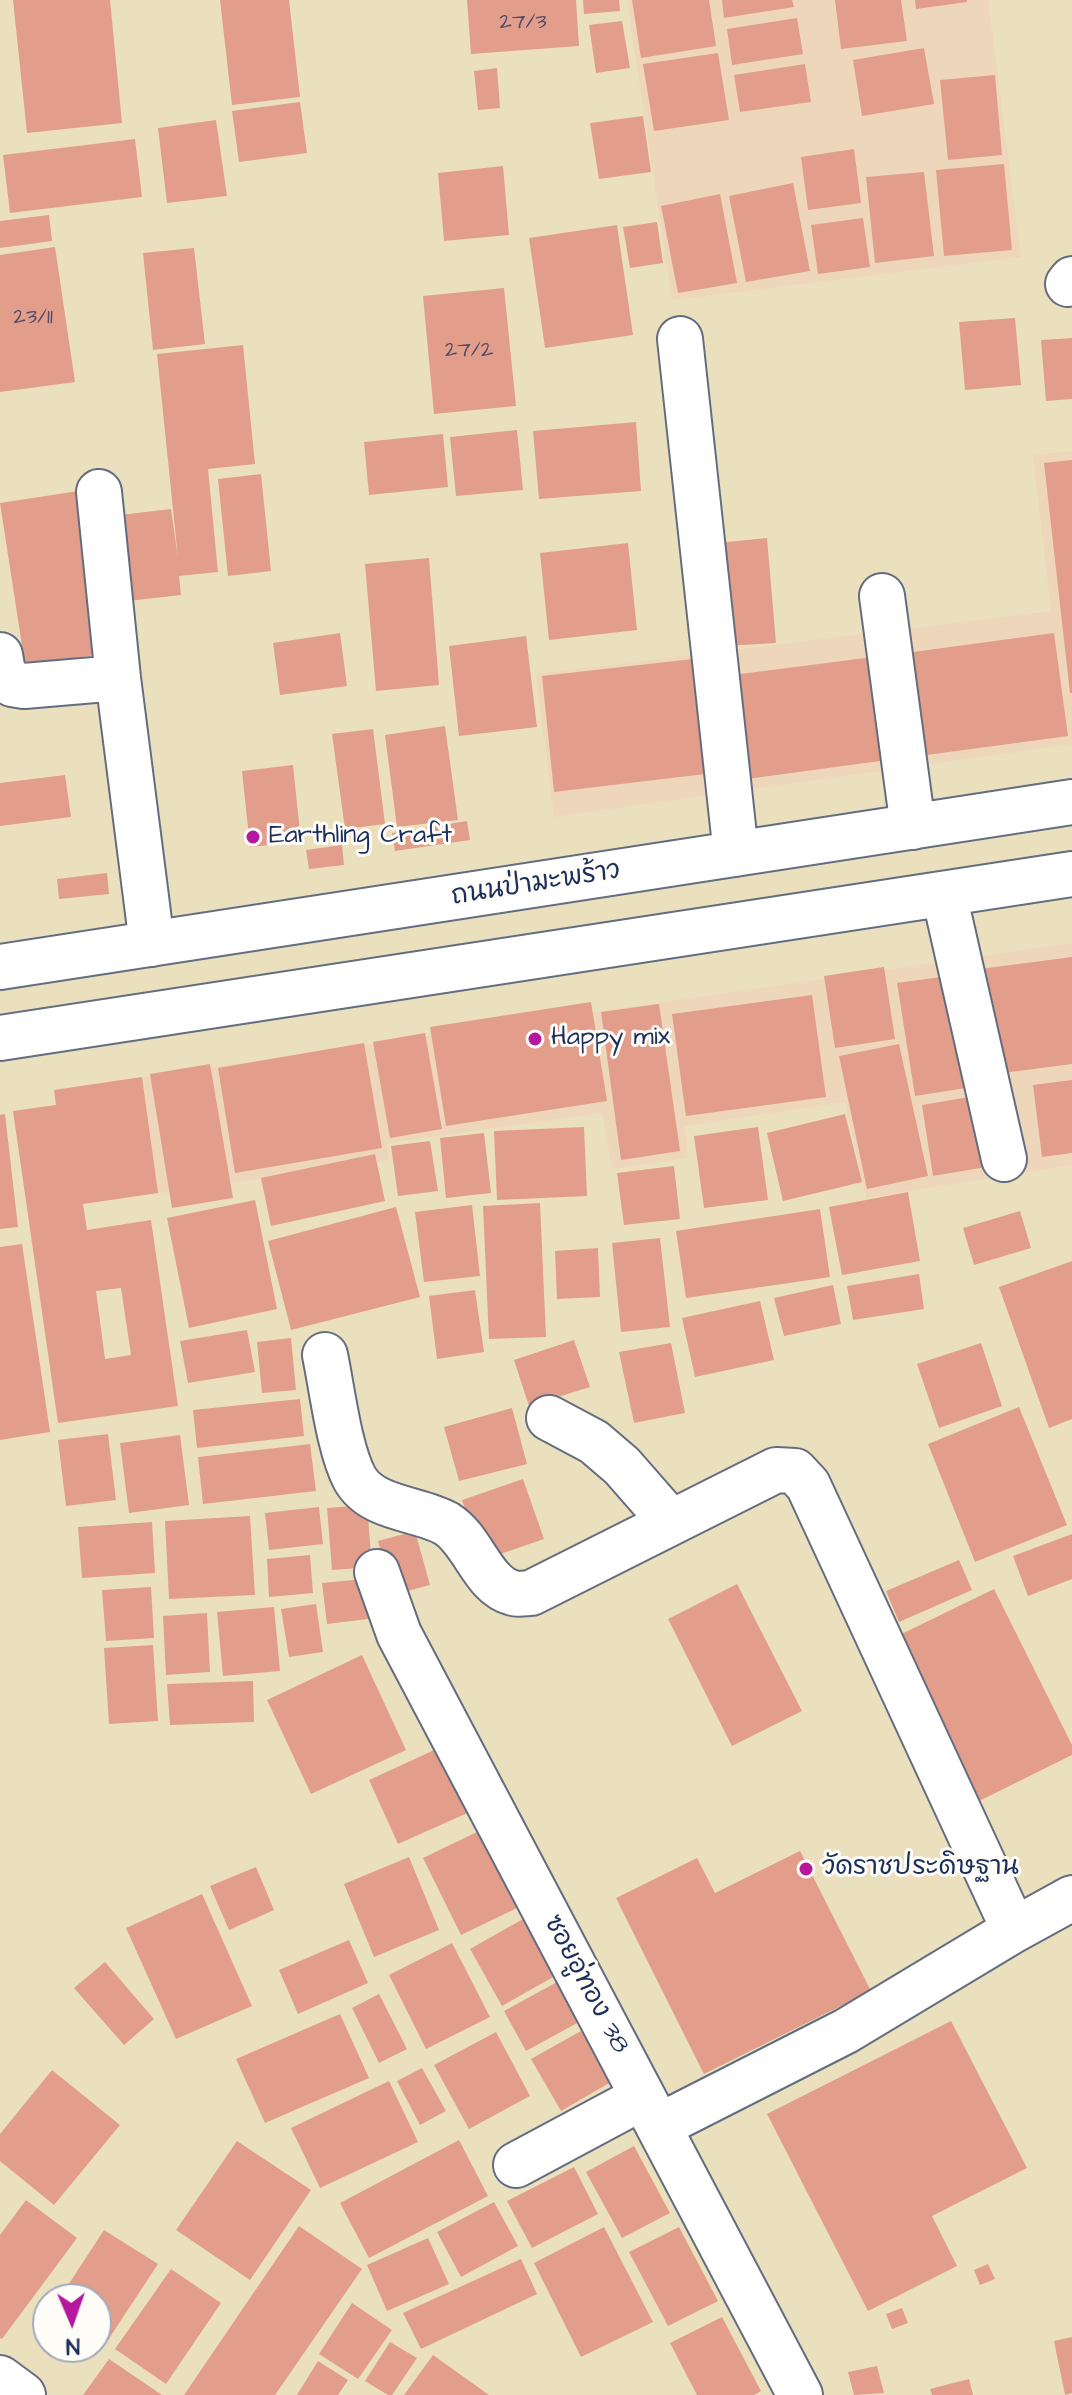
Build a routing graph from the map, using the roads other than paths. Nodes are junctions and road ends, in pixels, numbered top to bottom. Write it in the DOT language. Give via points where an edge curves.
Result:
graph roads {
  1 [pos="680,339"];
  2 [pos="99,492"];
  3 [pos="882,596"];
  4 [pos="0,655"];
  5 [pos="118,678"];
  6 [pos="1072,802"];
  7 [pos="913,827"];
  8 [pos="736,854"];
  9 [pos="1072,874"];
  10 [pos="944,894"];
  11 [pos="152,944"];
  12 [pos="0,967"];
  13 [pos="0,1038"];
  14 [pos="1004,1159"];
  15 [pos="325,1355"];
  16 [pos="549,1418"];
  17 [pos="671,1522"];
  18 [pos="377,1572"];
  19 [pos="1068,1912"];
  20 [pos="1014,1930"];
  21 [pos="651,2111"];
  22 [pos="516,2165"];
  23 [pos="0,2378"];
  24 [pos="23,2395"];
  25 [pos="800,2395"];
  1 -- 8 [label="street"];
  2 -- 5 [label="street"];
  3 -- 7 [label="street"];
  4 -- 5 [label="street" via="12,684"];
  5 -- 11 [label="street"];
  6 -- 7 [label="street, ถนนป่ามะพร้าว"];
  7 -- 8 [label="street, ถนนป่ามะพร้าว"];
  8 -- 11 [label="street, ถนนป่ามะพร้าว"];
  9 -- 10 [label="street"];
  10 -- 13 [label="street"];
  10 -- 14 [label="street"];
  11 -- 12 [label="street, ถนนป่ามะพร้าว"];
  15 -- 17 [label="street" via="356,1480 372,1495 445,1523 464,1539 495,1583 514,1594 531,1593"];
  16 -- 17 [label="street" via="594,1442"];
  17 -- 20 [label="street" via="776,1470 795,1471 808,1485"];
  18 -- 21 [label="street, ซอยอู่ทอง 38" via="399,1634"];
  19 -- 20 [label="street"];
  20 -- 21 [label="street" via="846,2031"];
  21 -- 22 [label="street"];
  21 -- 25 [label="street, ซอยอู่ทอง 38"];
  23 -- 24 [label="street"];
}
